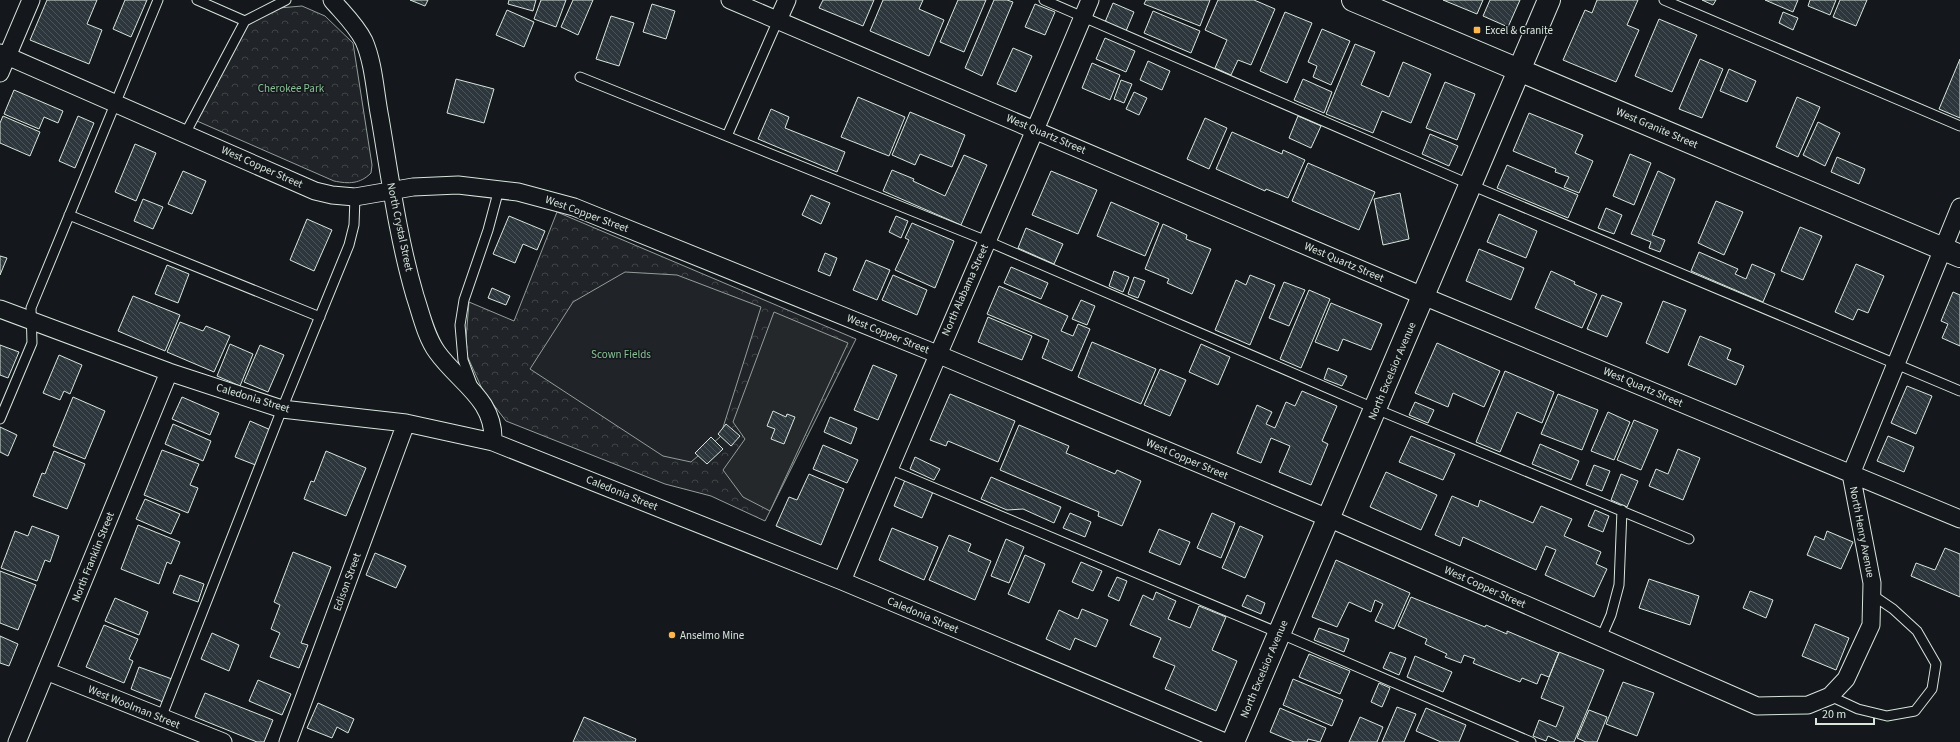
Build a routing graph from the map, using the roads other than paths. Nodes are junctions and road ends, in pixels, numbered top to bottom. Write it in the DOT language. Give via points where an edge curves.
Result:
graph roads {
  1 [pos="31,0"];
  2 [pos="158,0"];
  3 [pos="197,0"];
  4 [pos="286,0"];
  5 [pos="332,0"];
  6 [pos="730,0"];
  7 [pos="787,0"];
  8 [pos="1044,0"];
  9 [pos="1090,0"];
  10 [pos="1353,0"];
  11 [pos="1549,0"];
  12 [pos="1664,0"];
  13 [pos="1083,17"];
  14 [pos="778,20"];
  15 [pos="245,21"];
  16 [pos="4,55"];
  17 [pos="1520,70"];
  18 [pos="0,73"];
  19 [pos="580,77"];
  20 [pos="115,103"];
  21 [pos="1960,126"];
  22 [pos="1036,130"];
  23 [pos="185,134"];
  24 [pos="727,136"];
  25 [pos="1471,185"];
  26 [pos="392,190"];
  27 [pos="498,190"];
  28 [pos="355,197"];
  29 [pos="1960,207"];
  30 [pos="69,215"];
  31 [pos="986,241"];
  32 [pos="1951,252"];
  33 [pos="1423,296"];
  34 [pos="0,310"];
  35 [pos="320,317"];
  36 [pos="32,321"];
  37 [pos="937,354"];
  38 [pos="1896,363"];
  39 [pos="169,372"];
  40 [pos="1960,391"];
  41 [pos="475,393"];
  42 [pos="282,409"];
  43 [pos="1376,409"];
  44 [pos="0,419"];
  45 [pos="406,423"];
  46 [pos="493,442"];
  47 [pos="889,469"];
  48 [pos="1851,474"];
  49 [pos="1622,510"];
  50 [pos="1328,518"];
  51 [pos="1960,519"];
  52 [pos="1689,539"];
  53 [pos="842,581"];
  54 [pos="1871,594"];
  55 [pos="1279,633"];
  56 [pos="1601,638"];
  57 [pos="46,671"];
  58 [pos="1830,696"];
  59 [pos="1757,706"];
  60 [pos="162,718"];
  61 [pos="17,742"];
  62 [pos="223,742"];
  63 [pos="288,742"];
  64 [pos="1225,742"];
  65 [pos="1233,742"];
  66 [pos="1531,742"];
  1 -- 16 [label="street"];
  2 -- 20 [label="lane"];
  3 -- 15 [label="lane"];
  4 -- 15 [label="lane"];
  5 -- 26 [label="street, North Crystal Street" via="357,30 369,55"];
  6 -- 14 [label="street, West Quartz Street"];
  7 -- 14 [label="street"];
  8 -- 13 [label="lane"];
  9 -- 13 [label="street, North Alabama Street"];
  10 -- 17 [label="street, West Granite Street"];
  11 -- 17 [label="street, North Excelsior Avenue"];
  12 -- 21 [label="lane"];
  13 -- 22 [label="street, North Alabama Street"];
  13 -- 25 [label="lane"];
  14 -- 22 [label="street, West Quartz Street"];
  14 -- 24 [label="lane"];
  15 -- 23 [label="lane"];
  16 -- 18 [label="street"];
  16 -- 20 [label="street, West Copper Street"];
  17 -- 25 [label="street, North Excelsior Avenue"];
  17 -- 32 [label="street, West Granite Street"];
  19 -- 24 [label="lane"];
  20 -- 23 [label="street, West Copper Street"];
  20 -- 30 [label="lane"];
  22 -- 31 [label="street, North Alabama Street"];
  22 -- 33 [label="street, West Quartz Street"];
  23 -- 28 [label="street, West Copper Street" via="315,191 332,196"];
  24 -- 31 [label="lane"];
  25 -- 33 [label="street, North Excelsior Avenue"];
  25 -- 38 [label="lane"];
  26 -- 27 [label="street, West Copper Street" via="458,185"];
  26 -- 28 [label="street, West Copper Street"];
  26 -- 41 [label="street, North Crystal Street" via="415,296 430,338 437,352"];
  27 -- 37 [label="street, West Copper Street" via="518,192 574,207"];
  27 -- 41 [label="lane" via="464,300 460,325 463,360"];
  28 -- 35 [label="lane" via="354,225 349,245"];
  29 -- 32 [label="street, North Henry Avenue"];
  30 -- 35 [label="lane"];
  30 -- 36 [label="lane" via="31,308"];
  31 -- 37 [label="street, North Alabama Street"];
  31 -- 43 [label="lane"];
  32 -- 38 [label="street, North Henry Avenue"];
  33 -- 43 [label="street, North Excelsior Avenue"];
  33 -- 48 [label="street, West Quartz Street"];
  34 -- 36 [label="street, Caledonia Street"];
  35 -- 42 [label="lane"];
  36 -- 39 [label="street, Caledonia Street"];
  36 -- 44 [label="lane" via="32,343"];
  37 -- 47 [label="street, North Alabama Street"];
  37 -- 50 [label="street, West Copper Street"];
  38 -- 40 [label="lane"];
  38 -- 48 [label="street, North Henry Avenue"];
  39 -- 42 [label="street, Caledonia Street"];
  39 -- 57 [label="street, North Franklin Street"];
  41 -- 46 [label="street, North Crystal Street" via="489,414"];
  42 -- 45 [label="street, Caledonia Street"];
  42 -- 60 [label="lane"];
  43 -- 49 [label="lane"];
  43 -- 50 [label="street, North Excelsior Avenue"];
  45 -- 46 [label="street, Caledonia Street"];
  45 -- 63 [label="street, Edison Street"];
  46 -- 53 [label="street, Caledonia Street"];
  47 -- 53 [label="street, North Alabama Street"];
  47 -- 55 [label="lane"];
  48 -- 51 [label="street, West Quartz Street"];
  48 -- 54 [label="street, North Henry Avenue" via="1872,583"];
  49 -- 52 [label="lane"];
  49 -- 56 [label="lane" via="1619,585 1611,615"];
  50 -- 55 [label="street, North Excelsior Avenue"];
  50 -- 56 [label="street, West Copper Street"];
  53 -- 64 [label="street, Caledonia Street"];
  54 -- 58 [label="street, North Henry Avenue" via="1871,625 1846,679"];
  54 -- 58 [label="lane" via="1893,609 1917,631 1936,664 1932,689 1915,711 1887,716 1858,709"];
  55 -- 65 [label="street, North Excelsior Avenue"];
  55 -- 66 [label="lane"];
  56 -- 59 [label="street, West Copper Street"];
  57 -- 60 [label="street, West Woolman Street"];
  57 -- 61 [label="street, North Franklin Street"];
  58 -- 59 [label="street, North Henry Avenue" via="1808,705"];
  60 -- 62 [label="street, West Woolman Street"];
}
